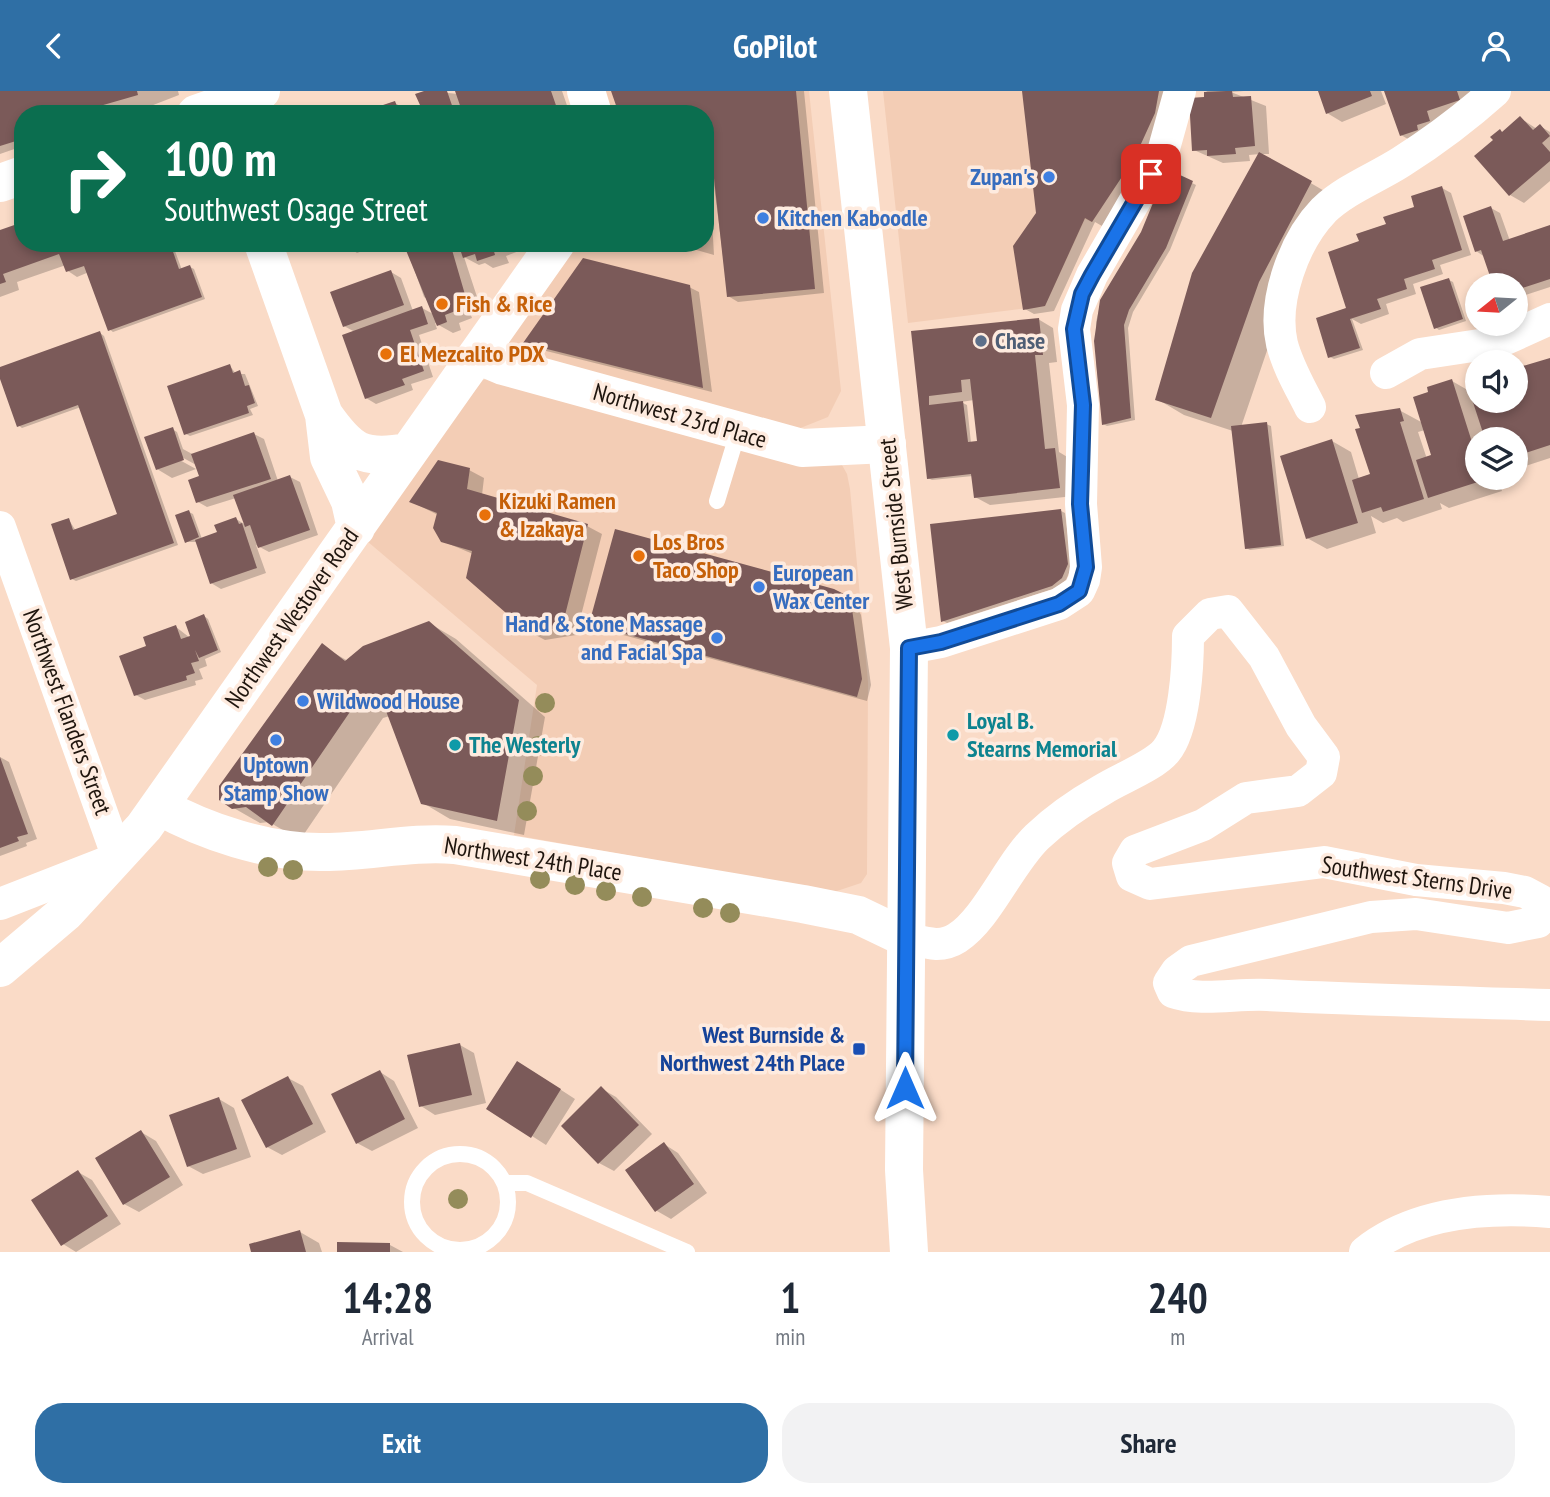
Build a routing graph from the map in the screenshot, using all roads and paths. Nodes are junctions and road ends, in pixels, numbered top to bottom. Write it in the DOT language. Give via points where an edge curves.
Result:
graph roads {
  1 [pos="261,91"];
  2 [pos="848,91"];
  3 [pos="1180,91"];
  4 [pos="1495,91"];
  5 [pos="214,105"];
  6 [pos="266,252"];
  7 [pos="550,252"];
  8 [pos="1550,319"];
  9 [pos="477,355"];
  10 [pos="1386,373"];
  11 [pos="1310,407"];
  12 [pos="324,415"];
  13 [pos="738,432"];
  14 [pos="887,444"];
  15 [pos="408,452"];
  16 [pos="717,501"];
  17 [pos="0,527"];
  18 [pos="356,528"];
  19 [pos="909,648"];
  20 [pos="159,806"];
  21 [pos="118,858"];
  22 [pos="0,904"];
  23 [pos="906,938"];
  24 [pos="0,968"];
  25 [pos="1550,1005"];
  26 [pos="504,1183"];
  27 [pos="1550,1212"];
  28 [pos="687,1252"];
  29 [pos="909,1252"];
  30 [pos="1365,1252"];
  1 -- 5 [label="main road"];
  2 -- 14 [label="main road, West Burnside Street"];
  3 -- 19 [label="street" via="1163,152 1092,275 1077,310 1074,350 1083,405 1080,504 1086,567 1079,591 1059,604"];
  4 -- 11 [label="street" via="1433,141 1325,210 1303,239 1291,264 1281,311 1282,342"];
  6 -- 12 [label="main road"];
  7 -- 9 [label="main road, Northwest Westover Road"];
  8 -- 10 [label="street" via="1499,342 1420,354"];
  9 -- 13 [label="main road, Northwest 23rd Place"];
  9 -- 15 [label="main road, Northwest Westover Road"];
  12 -- 15 [label="main road" via="344,442 366,455"];
  12 -- 18 [label="main road" via="329,457 350,501"];
  13 -- 14 [label="main road, Northwest 23rd Place" via="802,448"];
  13 -- 16 [label="lane"];
  14 -- 19 [label="main road, West Burnside Street"];
  15 -- 18 [label="main road, Northwest Westover Road"];
  17 -- 21 [label="street, Northwest Flanders Street"];
  18 -- 20 [label="main road, Northwest Westover Road"];
  19 -- 23 [label="main road, West Burnside Street"];
  20 -- 21 [label="main road, Northwest Westover Road"];
  20 -- 23 [label="main road, Northwest 24th Place" via="184,820 287,850 437,844 538,857 847,913"];
  21 -- 22 [label="street"];
  21 -- 24 [label="main road, Northwest Westover Road" via="66,912"];
  23 -- 25 [label="street, Southwest Sterns Drive" via="933,945 958,937 1037,837 1100,790 1166,752 1181,704 1188,636 1210,614 1228,611 1264,657 1301,726 1324,757 1321,773 1298,791 1246,798 1203,825 1135,851 1128,863 1132,876 1150,884 1324,862 1416,880 1504,888 1540,900 1544,911 1538,922 1508,928 1416,914 1371,916 1191,961 1168,983 1173,992 1188,997 1229,993"];
  23 -- 29 [label="main road, West Burnside Street" via="904,1170"];
  26 -- 26 [label="lane" via="490,1164 454,1154 437,1160 422,1173 412,1208 431,1240 447,1248 471,1248 484,1244 498,1231 506,1215"];
  26 -- 28 [label="lane" via="527,1183"];
  27 -- 30 [label="street" via="1512,1209 1457,1215 1414,1225"];
}
